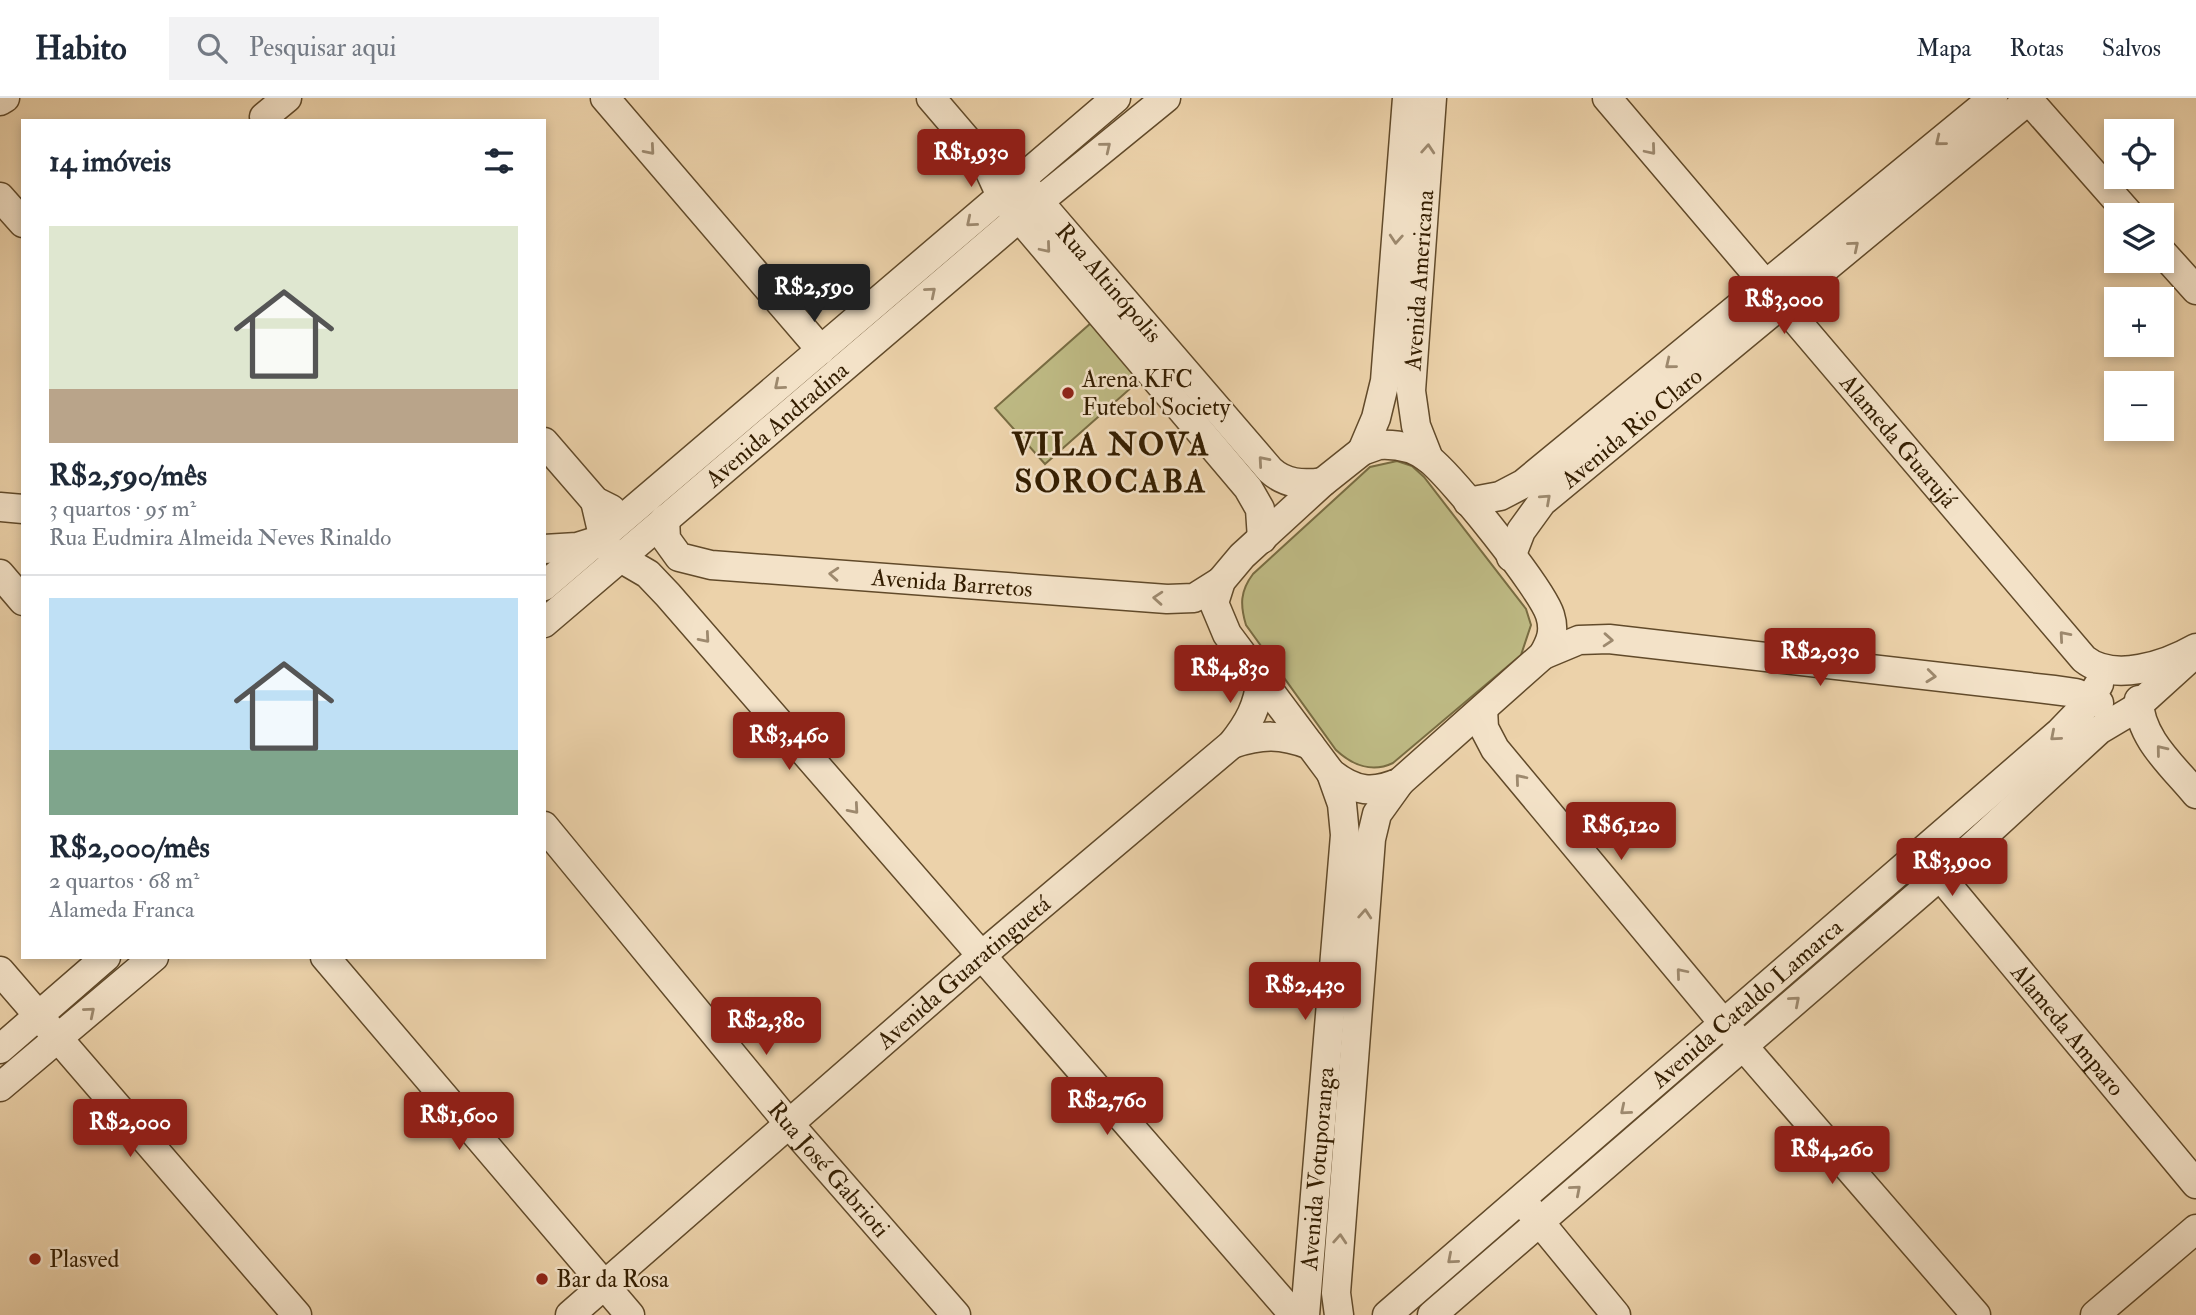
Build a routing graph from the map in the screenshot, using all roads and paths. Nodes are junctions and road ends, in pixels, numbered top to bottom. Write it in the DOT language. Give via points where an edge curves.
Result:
graph roads {
  1 [pos="5,98"];
  2 [pos="287,98"];
  3 [pos="605,98"];
  4 [pos="931,98"];
  5 [pos="1115,98"];
  6 [pos="1166,98"];
  7 [pos="1407,98"];
  8 [pos="1432,98"];
  9 [pos="1607,98"];
  10 [pos="1993,98"];
  11 [pos="2029,99"];
  12 [pos="0,101"];
  13 [pos="260,112"];
  14 [pos="0,197"];
  15 [pos="1020,199"];
  16 [pos="2120,203"];
  17 [pos="21,221"];
  18 [pos="2174,265"];
  19 [pos="2196,290"];
  20 [pos="1774,296"];
  21 [pos="821,350"];
  22 [pos="546,444"];
  23 [pos="1362,452"];
  24 [pos="1429,459"];
  25 [pos="1323,482"];
  26 [pos="595,501"];
  27 [pos="1468,502"];
  28 [pos="0,507"];
  29 [pos="21,509"];
  30 [pos="645,523"];
  31 [pos="1262,538"];
  32 [pos="599,539"];
  33 [pos="546,549"];
  34 [pos="621,557"];
  35 [pos="1511,557"];
  36 [pos="711,565"];
  37 [pos="0,574"];
  38 [pos="1221,581"];
  39 [pos="546,584"];
  40 [pos="21,599"];
  41 [pos="675,603"];
  42 [pos="546,621"];
  43 [pos="2196,650"];
  44 [pos="1543,655"];
  45 [pos="1261,679"];
  46 [pos="2196,683"];
  47 [pos="2102,689"];
  48 [pos="2141,702"];
  49 [pos="1483,709"];
  50 [pos="1232,744"];
  51 [pos="1310,745"];
  52 [pos="1331,773"];
  53 [pos="1400,782"];
  54 [pos="2196,794"];
  55 [pos="546,828"];
  56 [pos="1940,876"];
  57 [pos="982,956"];
  58 [pos="104,959"];
  59 [pos="152,959"];
  60 [pos="327,959"];
  61 [pos="0,971"];
  62 [pos="38,1016"];
  63 [pos="1734,1035"];
  64 [pos="58,1039"];
  65 [pos="0,1049"];
  66 [pos="0,1087"];
  67 [pos="790,1125"];
  68 [pos="2196,1184"];
  69 [pos="1521,1199"];
  70 [pos="1540,1222"];
  71 [pos="2196,1229"];
  72 [pos="1310,1265"];
  73 [pos="605,1285"];
  74 [pos="1269,1286"];
  75 [pos="1341,1312"];
  76 [pos="297,1315"];
  77 [pos="570,1315"];
  78 [pos="630,1315"];
  79 [pos="956,1315"];
  80 [pos="1294,1315"];
  81 [pos="1305,1315"];
  82 [pos="1387,1315"];
  83 [pos="1432,1315"];
  84 [pos="1616,1315"];
  85 [pos="1976,1315"];
  86 [pos="2095,1315"];
  1 -- 12 [label="street"];
  2 -- 13 [label="street"];
  3 -- 21 [label="street, one-way"];
  4 -- 15 [label="street, Rua Altinópolis"];
  5 -- 15 [label="street, Avenida Andradina"];
  15 -- 6 [label="street, Avenida Andradina, one-way"];
  7 -- 23 [label="street, Avenida Americana, one-way" via="1385,382"];
  24 -- 8 [label="street, Avenida Americana, one-way" via="1416,426 1411,391"];
  9 -- 20 [label="street, Alameda Guarujá, one-way"];
  10 -- 20 [label="street, Avenida Rio Claro, one-way"];
  11 -- 16 [label="street"];
  20 -- 11 [label="street, Avenida Rio Claro, one-way"];
  14 -- 17 [label="street"];
  15 -- 21 [label="street, Avenida Andradina, one-way"];
  25 -- 15 [label="street, Rua Altinópolis, one-way" via="1287,481 1270,470"];
  30 -- 15 [label="street, Avenida Andradina, one-way"];
  15 -- 31 [label="street, Rua Altinópolis, one-way" via="1248,488 1260,509"];
  18 -- 19 [label="street"];
  20 -- 27 [label="street, Avenida Rio Claro, one-way" via="1523,484 1500,496"];
  35 -- 20 [label="street, Avenida Rio Claro, one-way" via="1521,531 1542,502"];
  47 -- 20 [label="street, Alameda Guarujá, one-way" via="2102,669 2084,659"];
  21 -- 30 [label="street, Avenida Andradina, one-way"];
  22 -- 26 [label="street"];
  23 -- 24 [label="street" via="1395,445"];
  23 -- 25 [label="street, Avenida Barretos"];
  24 -- 27 [label="street"];
  25 -- 31 [label="street, Avenida Barretos"];
  26 -- 30 [label="street, Avenida Barretos"];
  26 -- 32 [label="street"];
  27 -- 35 [label="street"];
  28 -- 29 [label="street"];
  30 -- 32 [label="street, Avenida Andradina"];
  30 -- 34 [label="street, Avenida Andradina"];
  30 -- 36 [label="street, Avenida Barretos" via="666,552"];
  31 -- 38 [label="street, Avenida Barretos"];
  32 -- 33 [label="street" via="578,547"];
  32 -- 34 [label="street"];
  32 -- 39 [label="street, Avenida Andradina"];
  34 -- 41 [label="street" via="648,574"];
  34 -- 42 [label="street, Avenida Andradina"];
  35 -- 44 [label="street" via="1549,612 1553,635"];
  38 -- 36 [label="street, Avenida Barretos, one-way" via="1194,598 1167,599"];
  36 -- 41 [label="street" via="686,571 677,582"];
  37 -- 40 [label="street"];
  38 -- 45 [label="street" via="1214,604 1219,619"];
  41 -- 57 [label="street, one-way"];
  43 -- 47 [label="street, Avenida Cataldo Lamarca"];
  43 -- 48 [label="street, Avenida Cataldo Lamarca"];
  44 -- 47 [label="street, one-way" via="1580,640 1609,639 2054,690"];
  44 -- 49 [label="street"];
  45 -- 50 [label="street, Avenida Guaratinguetá" via="1250,721"];
  45 -- 51 [label="street"];
  46 -- 48 [label="street" via="2183,681"];
  47 -- 48 [label="street" via="2136,680"];
  47 -- 48 [label="street" via="2104,710 2116,715"];
  47 -- 63 [label="street, Avenida Cataldo Lamarca, one-way"];
  54 -- 48 [label="street, one-way" via="2148,735 2141,721"];
  48 -- 56 [label="street, Avenida Cataldo Lamarca" via="2099,730"];
  49 -- 53 [label="street"];
  63 -- 49 [label="street, one-way" via="1495,749 1484,728"];
  50 -- 51 [label="street, Avenida Guaratinguetá" via="1273,734"];
  50 -- 57 [label="street, Avenida Guaratinguetá"];
  51 -- 52 [label="street"];
  52 -- 53 [label="street" via="1348,786 1365,791"];
  52 -- 72 [label="street, Avenida Votuporanga" via="1342,804 1345,835"];
  75 -- 53 [label="street, Avenida Votuporanga, one-way" via="1336,1293 1371,839 1377,814"];
  55 -- 67 [label="street, Rua José Gabrioti"];
  63 -- 56 [label="street, Avenida Cataldo Lamarca, one-way"];
  56 -- 68 [label="street, Alameda Amparo"];
  57 -- 67 [label="street, Avenida Guaratinguetá"];
  57 -- 74 [label="street"];
  58 -- 62 [label="street"];
  64 -- 59 [label="street, one-way"];
  60 -- 73 [label="street"];
  61 -- 62 [label="street"];
  62 -- 64 [label="street"];
  62 -- 65 [label="street"];
  63 -- 69 [label="street, Avenida Cataldo Lamarca, one-way"];
  70 -- 63 [label="street, Avenida Cataldo Lamarca, one-way"];
  63 -- 85 [label="street"];
  64 -- 66 [label="street"];
  64 -- 76 [label="street"];
  67 -- 73 [label="street, Avenida Guaratinguetá"];
  67 -- 79 [label="street, Rua José Gabrioti"];
  69 -- 70 [label="street"];
  69 -- 82 [label="street, Avenida Cataldo Lamarca, one-way"];
  70 -- 83 [label="street, Avenida Cataldo Lamarca"];
  70 -- 84 [label="street"];
  71 -- 86 [label="street"];
  72 -- 74 [label="street" via="1294,1284"];
  72 -- 81 [label="street, Avenida Votuporanga"];
  73 -- 77 [label="street, Avenida Guaratinguetá"];
  73 -- 78 [label="street"];
  74 -- 80 [label="street"];
}
